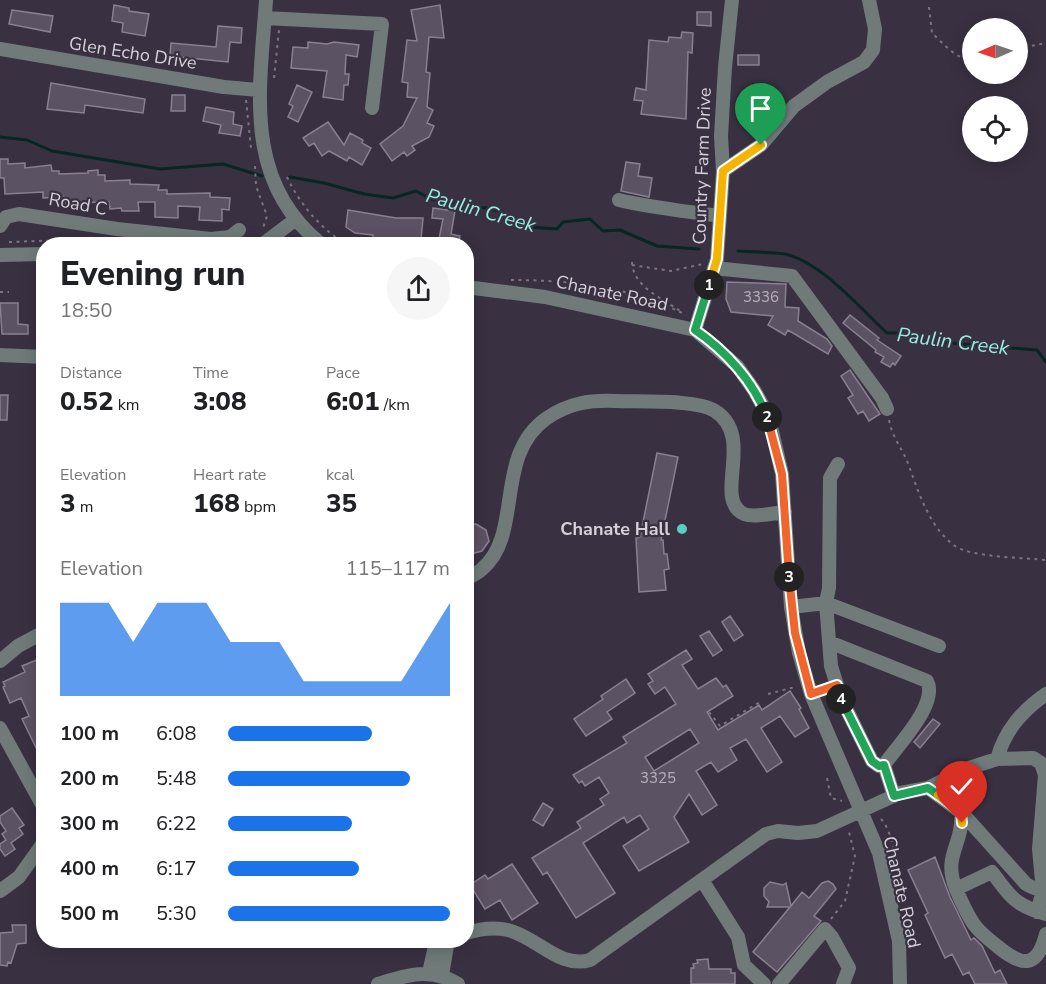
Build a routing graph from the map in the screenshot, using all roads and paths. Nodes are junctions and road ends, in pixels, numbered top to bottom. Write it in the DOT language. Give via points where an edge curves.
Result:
graph roads {
  1 [pos="267,0"];
  2 [pos="732,0"];
  3 [pos="869,0"];
  4 [pos="929,7"];
  5 [pos="265,18"];
  6 [pos="279,30"];
  7 [pos="1046,43"];
  8 [pos="1028,46"];
  9 [pos="0,49"];
  10 [pos="962,57"];
  11 [pos="273,80"];
  12 [pos="260,90"];
  13 [pos="372,108"];
  14 [pos="255,164"];
  15 [pos="723,171"];
  16 [pos="286,176"];
  17 [pos="619,200"];
  18 [pos="720,216"];
  19 [pos="296,219"];
  20 [pos="0,226"];
  21 [pos="239,230"];
  22 [pos="262,230"];
  23 [pos="137,237"];
  24 [pos="230,237"];
  25 [pos="272,237"];
  26 [pos="314,237"];
  27 [pos="338,237"];
  28 [pos="36,240"];
  29 [pos="9,242"];
  30 [pos="36,254"];
  31 [pos="0,255"];
  32 [pos="711,265"];
  33 [pos="508,280"];
  34 [pos="474,289"];
  35 [pos="0,292"];
  36 [pos="9,292"];
  37 [pos="695,330"];
  38 [pos="0,355"];
  39 [pos="36,357"];
  40 [pos="887,410"];
  41 [pos="838,464"];
  42 [pos="785,512"];
  43 [pos="1046,560"];
  44 [pos="474,574"];
  45 [pos="826,603"];
  46 [pos="791,607"];
  47 [pos="36,636"];
  48 [pos="829,642"];
  49 [pos="939,646"];
  50 [pos="0,661"];
  51 [pos="837,685"];
  52 [pos="795,687"];
  53 [pos="768,694"];
  54 [pos="811,694"];
  55 [pos="1046,694"];
  56 [pos="760,702"];
  57 [pos="709,712"];
  58 [pos="0,728"];
  59 [pos="997,759"];
  60 [pos="884,765"];
  61 [pos="827,778"];
  62 [pos="928,788"];
  63 [pos="36,793"];
  64 [pos="894,796"];
  65 [pos="842,801"];
  66 [pos="862,811"];
  67 [pos="961,812"];
  68 [pos="849,832"];
  69 [pos="1043,841"];
  70 [pos="36,853"];
  71 [pos="702,880"];
  72 [pos="956,889"];
  73 [pos="0,891"];
  74 [pos="1045,892"];
  75 [pos="1041,913"];
  76 [pos="825,929"];
  77 [pos="474,932"];
  78 [pos="1046,934"];
  79 [pos="444,948"];
  80 [pos="436,974"];
  81 [pos="378,984"];
  82 [pos="458,984"];
  83 [pos="764,984"];
  84 [pos="779,984"];
  85 [pos="843,984"];
  86 [pos="900,984"];
  1 -- 5 [label="street"];
  2 -- 15 [label="street, Country Farm Drive" via="721,136"];
  3 -- 15 [label="street" via="874,25 873,51 864,62 794,106 761,145"];
  4 -- 10 [label="path" via="932,33"];
  5 -- 12 [label="street"];
  5 -- 13 [label="street" via="382,24"];
  6 -- 11 [label="path"];
  7 -- 8 [label="path"];
  9 -- 12 [label="street, Glen Echo Drive"];
  12 -- 19 [label="street" via="265,156 283,200"];
  14 -- 22 [label="path" via="256,186 267,216"];
  15 -- 18 [label="street, Country Farm Drive"];
  16 -- 27 [label="path" via="318,222"];
  17 -- 18 [label="street" via="649,208"];
  18 -- 32 [label="street, Country Farm Drive"];
  19 -- 25 [label="street"];
  19 -- 26 [label="street"];
  20 -- 23 [label="street, Road C" via="6,217 20,214"];
  21 -- 24 [label="street, Road C"];
  28 -- 29 [label="path"];
  30 -- 31 [label="street"];
  32 -- 33 [label="path" via="671,271 632,264 646,289 687,316 636,294 562,282"];
  32 -- 37 [label="street, Country Farm Drive"];
  32 -- 40 [label="street" via="792,276"];
  34 -- 37 [label="street, Chanate Road" via="545,297"];
  35 -- 36 [label="path"];
  37 -- 42 [label="street, Chanate Road" via="736,366 764,408 779,455"];
  38 -- 39 [label="street"];
  40 -- 43 [label="path" via="892,436 905,453 928,516 955,547"];
  41 -- 45 [label="street" via="830,478 830,588"];
  42 -- 44 [label="street" via="749,515 737,509 731,494 734,441 729,427 715,411 687,404 578,402 558,410 525,437 497,547 483,568"];
  42 -- 46 [label="street, Chanate Road"];
  45 -- 46 [label="street"];
  45 -- 48 [label="street"];
  45 -- 49 [label="street"];
  46 -- 54 [label="street, Chanate Road"];
  47 -- 50 [label="street"];
  48 -- 51 [label="street"];
  48 -- 60 [label="street" via="929,685 928,702 921,716"];
  51 -- 54 [label="street"];
  51 -- 60 [label="street" via="872,761"];
  52 -- 53 [label="path"];
  54 -- 66 [label="street, Chanate Road"];
  55 -- 59 [label="street" via="1011,726"];
  56 -- 57 [label="path" via="720,726"];
  58 -- 63 [label="street"];
  59 -- 62 [label="street"];
  59 -- 69 [label="street" via="1033,758 1041,763 1045,775"];
  60 -- 64 [label="street"];
  61 -- 65 [label="path" via="831,798"];
  62 -- 64 [label="street"];
  62 -- 67 [label="street"];
  64 -- 66 [label="street"];
  66 -- 71 [label="street" via="817,831 766,834"];
  66 -- 86 [label="street, Chanate Road" via="879,853 899,940"];
  67 -- 72 [label="street" via="961,833 950,868"];
  67 -- 74 [label="street" via="1026,884"];
  68 -- 76 [label="path" via="855,856 845,901"];
  69 -- 74 [label="street"];
  70 -- 73 [label="street" via="20,876"];
  71 -- 77 [label="street" via="581,963 562,959 508,930"];
  71 -- 83 [label="street" via="738,937 744,965"];
  72 -- 75 [label="street" via="992,872 1011,898"];
  72 -- 78 [label="street" via="975,926 1016,961 1035,958"];
  74 -- 75 [label="street"];
  76 -- 84 [label="street"];
  76 -- 85 [label="street" via="849,968"];
  79 -- 80 [label="street"];
  80 -- 81 [label="street" via="402,976"];
  80 -- 82 [label="street"];
}
